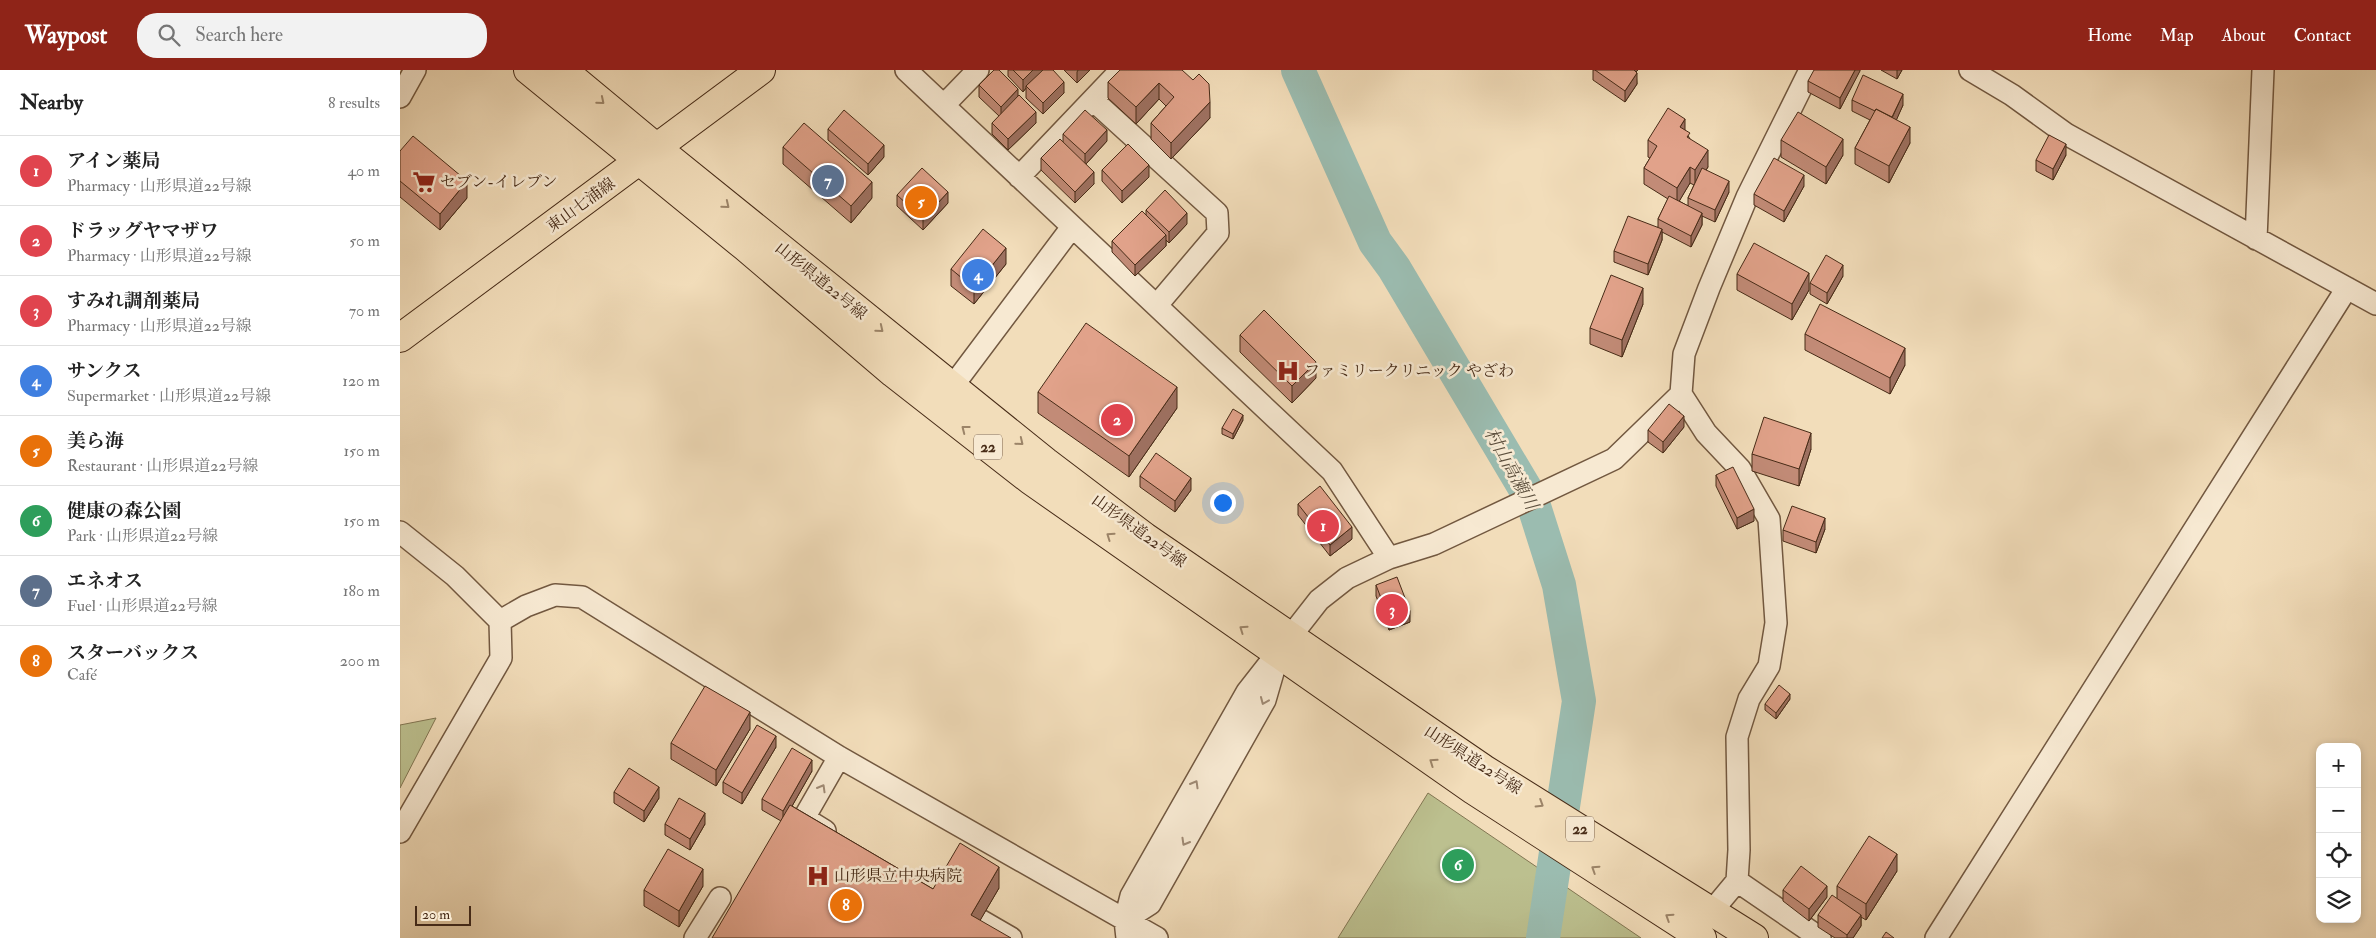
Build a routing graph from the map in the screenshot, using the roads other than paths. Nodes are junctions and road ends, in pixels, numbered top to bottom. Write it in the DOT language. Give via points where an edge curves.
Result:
graph roads {
  1 [pos="415,70"];
  2 [pos="528,70"];
  3 [pos="563,70"];
  4 [pos="761,70"];
  5 [pos="906,70"];
  6 [pos="978,70"];
  7 [pos="1121,70"];
  8 [pos="1810,70"];
  9 [pos="1970,70"];
  10 [pos="2263,70"];
  11 [pos="400,97"];
  12 [pos="1094,101"];
  13 [pos="944,105"];
  14 [pos="648,155"];
  15 [pos="1019,177"];
  16 [pos="1072,227"];
  17 [pos="2256,239"];
  18 [pos="2347,288"];
  19 [pos="2376,304"];
  20 [pos="1157,305"];
  21 [pos="400,338"];
  22 [pos="952,387"];
  23 [pos="1681,394"];
  24 [pos="400,532"];
  25 [pos="1390,558"];
  26 [pos="500,621"];
  27 [pos="1283,645"];
  28 [pos="840,757"];
  29 [pos="1479,779"];
  30 [pos="400,832"];
  31 [pos="839,838"];
  32 [pos="1736,881"];
  33 [pos="720,898"];
  34 [pos="959,908"];
  35 [pos="1712,911"];
  36 [pos="1126,929"];
  37 [pos="695,938"];
  38 [pos="1011,938"];
  39 [pos="1157,938"];
  40 [pos="1702,938"];
  41 [pos="1754,938"];
  42 [pos="1820,938"];
  43 [pos="1936,938"];
  1 -- 11 [label="street"];
  2 -- 14 [label="main road, 山形県道22号線 / 22"];
  3 -- 14 [label="main road, 山形県道22号線 / 22, one-way"];
  4 -- 14 [label="main road, 東山七浦線"];
  5 -- 13 [label="street"];
  6 -- 13 [label="street"];
  7 -- 12 [label="street"];
  8 -- 23 [label="street" via="1747,197 1709,288 1684,354"];
  9 -- 17 [label="street" via="2066,134"];
  10 -- 17 [label="street"];
  12 -- 15 [label="street"];
  12 -- 20 [label="street" via="1217,213 1218,233"];
  13 -- 15 [label="street"];
  14 -- 21 [label="main road, 東山七浦線"];
  14 -- 22 [label="main road, 山形県道22号線 / 22, one-way"];
  27 -- 14 [label="main road, 山形県道22号線 / 22, one-way" via="1023,474 893,373"];
  15 -- 16 [label="street"];
  16 -- 20 [label="street"];
  16 -- 22 [label="street"];
  17 -- 18 [label="street"];
  18 -- 19 [label="street"];
  18 -- 43 [label="street"];
  20 -- 25 [label="street" via="1332,471"];
  22 -- 27 [label="main road, 山形県道22号線 / 22, one-way"];
  23 -- 25 [label="street" via="1614,459 1434,544"];
  23 -- 32 [label="street" via="1706,433 1740,469 1768,519 1776,623 1769,666 1749,699 1737,737 1739,850"];
  24 -- 26 [label="street" via="455,576"];
  25 -- 27 [label="street" via="1347,578 1319,600"];
  26 -- 28 [label="street" via="554,595 582,598"];
  26 -- 30 [label="street" via="501,658"];
  27 -- 29 [label="main road, 山形県道22号線 / 22"];
  27 -- 36 [label="street" via="1265,700 1150,904"];
  31 -- 28 [label="street, one-way" via="804,818"];
  28 -- 36 [label="street"];
  29 -- 35 [label="main road, 山形県道22号線 / 22, one-way"];
  40 -- 29 [label="main road, 山形県道22号線 / 22, one-way" via="1636,896"];
  32 -- 35 [label="street"];
  32 -- 42 [label="street"];
  33 -- 37 [label="street"];
  34 -- 38 [label="street"];
  35 -- 41 [label="main road, 山形県道22号線 / 22"];
  36 -- 39 [label="street"];
}
